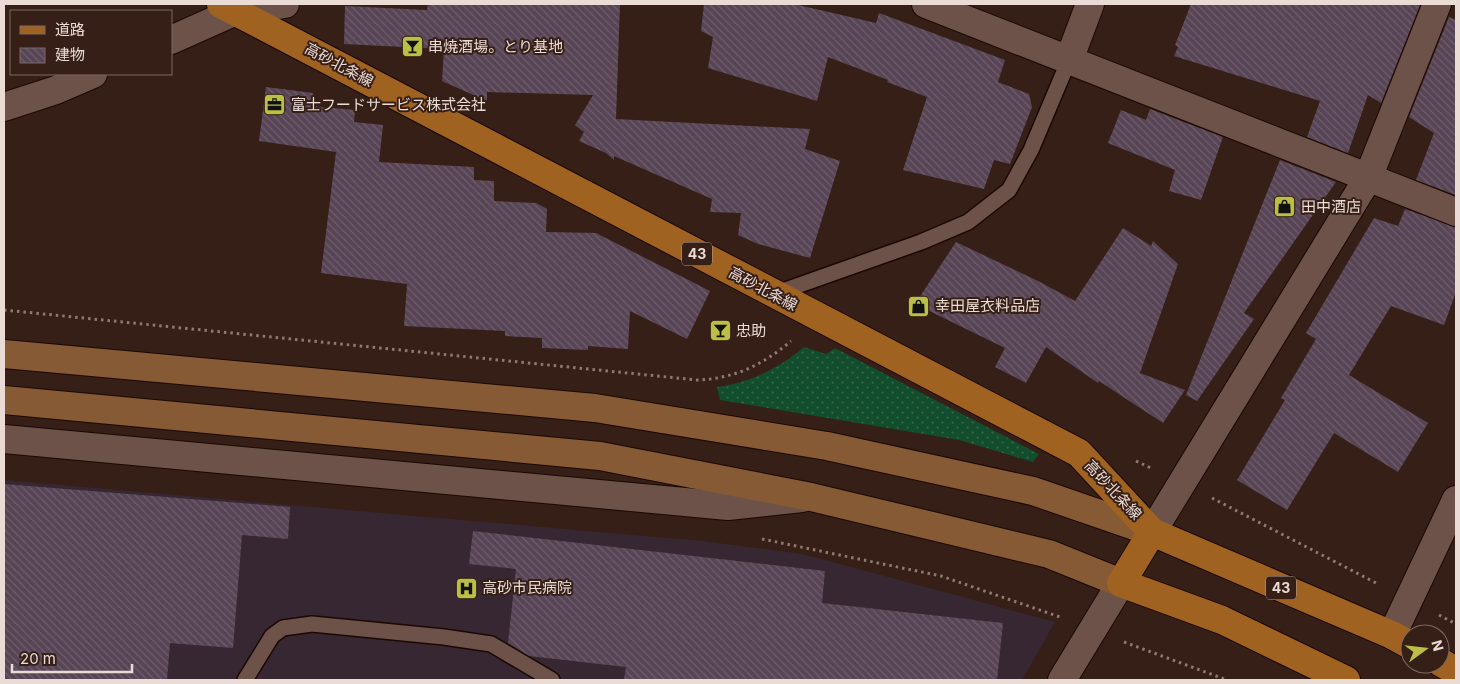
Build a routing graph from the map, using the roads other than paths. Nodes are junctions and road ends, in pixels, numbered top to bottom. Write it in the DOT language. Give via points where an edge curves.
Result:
graph roads {
  1 [pos="285,4"];
  2 [pos="926,4"];
  3 [pos="1090,4"];
  4 [pos="1437,4"];
  5 [pos="229,8"];
  6 [pos="172,39"];
  7 [pos="1069,60"];
  8 [pos="91,75"];
  9 [pos="4,107"];
  10 [pos="1368,178"];
  11 [pos="1456,212"];
  12 [pos="773,294"];
  13 [pos="4,354"];
  14 [pos="4,400"];
  15 [pos="4,439"];
  16 [pos="811,497"];
  17 [pos="1456,500"];
  18 [pos="1152,532"];
  19 [pos="1121,582"];
  20 [pos="1404,624"];
  21 [pos="1400,640"];
  22 [pos="245,680"];
  23 [pos="552,680"];
  24 [pos="1062,680"];
  25 [pos="1346,680"];
  1 -- 5 [label="street"];
  2 -- 7 [label="street"];
  3 -- 7 [label="street"];
  4 -- 10 [label="street"];
  5 -- 6 [label="street"];
  5 -- 12 [label="main road, 高砂北条線 / 43"];
  7 -- 10 [label="street"];
  7 -- 12 [label="lane" via="1009,190 968,222 922,242"];
  8 -- 9 [label="street"];
  10 -- 11 [label="street"];
  10 -- 18 [label="street"];
  12 -- 18 [label="main road, 高砂北条線 / 43" via="1079,454"];
  13 -- 18 [label="street" via="595,408 827,446 1024,489"];
  14 -- 16 [label="street" via="600,456"];
  15 -- 16 [label="street" via="728,506"];
  16 -- 19 [label="street" via="1049,554"];
  17 -- 20 [label="street" via="1409,600"];
  18 -- 19 [label="main road, 高砂北条線"];
  18 -- 21 [label="main road, 高砂北条線 / 43"];
  19 -- 24 [label="street"];
  19 -- 25 [label="main road" via="1222,620"];
  22 -- 23 [label="lane" via="272,636 283,628 312,624 491,644"];
}
